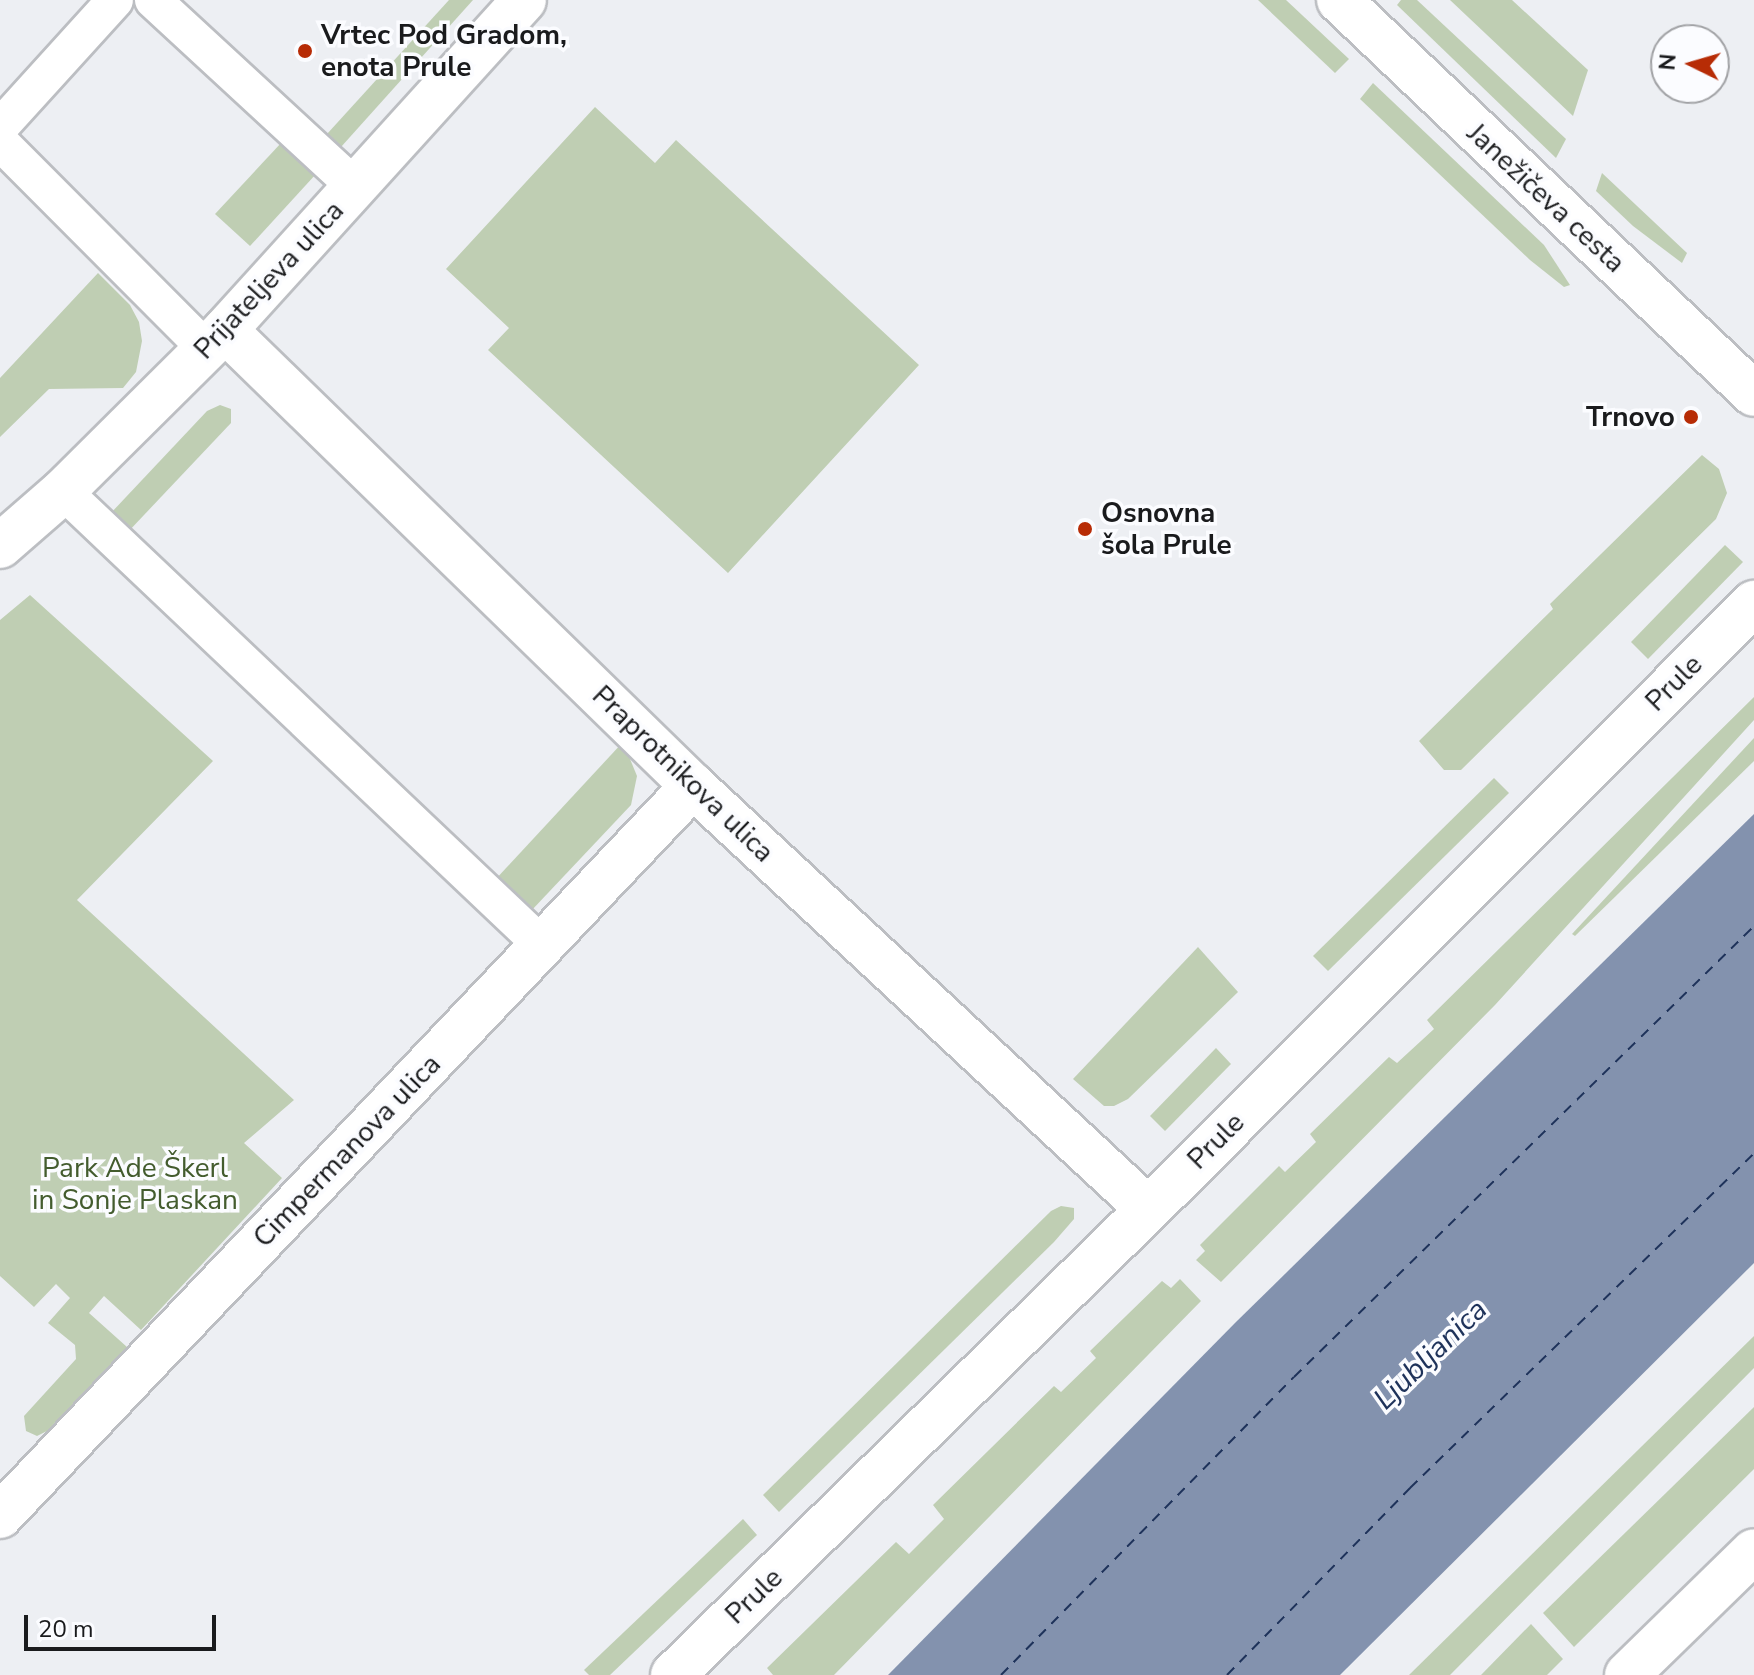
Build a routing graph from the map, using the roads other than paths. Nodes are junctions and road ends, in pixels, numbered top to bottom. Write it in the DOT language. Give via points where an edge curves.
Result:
graph roads {
  1 [pos="115,0"];
  2 [pos="153,0"];
  3 [pos="524,0"];
  4 [pos="1352,4"];
  5 [pos="0,127"];
  6 [pos="0,142"];
  7 [pos="356,187"];
  8 [pos="216,340"];
  9 [pos="1754,394"];
  10 [pos="63,491"];
  11 [pos="0,546"];
  12 [pos="1754,603"];
  13 [pos="693,786"];
  14 [pos="542,945"];
  15 [pos="1148,1209"];
  16 [pos="0,1516"];
  17 [pos="1754,1551"];
  18 [pos="673,1675"];
  19 [pos="1627,1675"];
  1 -- 5 [label="lane"];
  2 -- 7 [label="lane"];
  3 -- 7 [label="street, Prijateljeva ulica"];
  4 -- 9 [label="street, Janežičeva cesta"];
  6 -- 8 [label="lane, Praprotnikova ulica"];
  7 -- 8 [label="street, Prijateljeva ulica"];
  8 -- 10 [label="street, Prijateljeva ulica"];
  8 -- 13 [label="street, Praprotnikova ulica"];
  10 -- 11 [label="street, Prijateljeva ulica"];
  10 -- 14 [label="lane"];
  12 -- 15 [label="street, Prule"];
  13 -- 14 [label="street, Cimpermanova ulica"];
  13 -- 15 [label="street, Praprotnikova ulica"];
  14 -- 16 [label="street, Cimpermanova ulica"];
  15 -- 18 [label="street, Prule"];
  17 -- 19 [label="street"];
}
